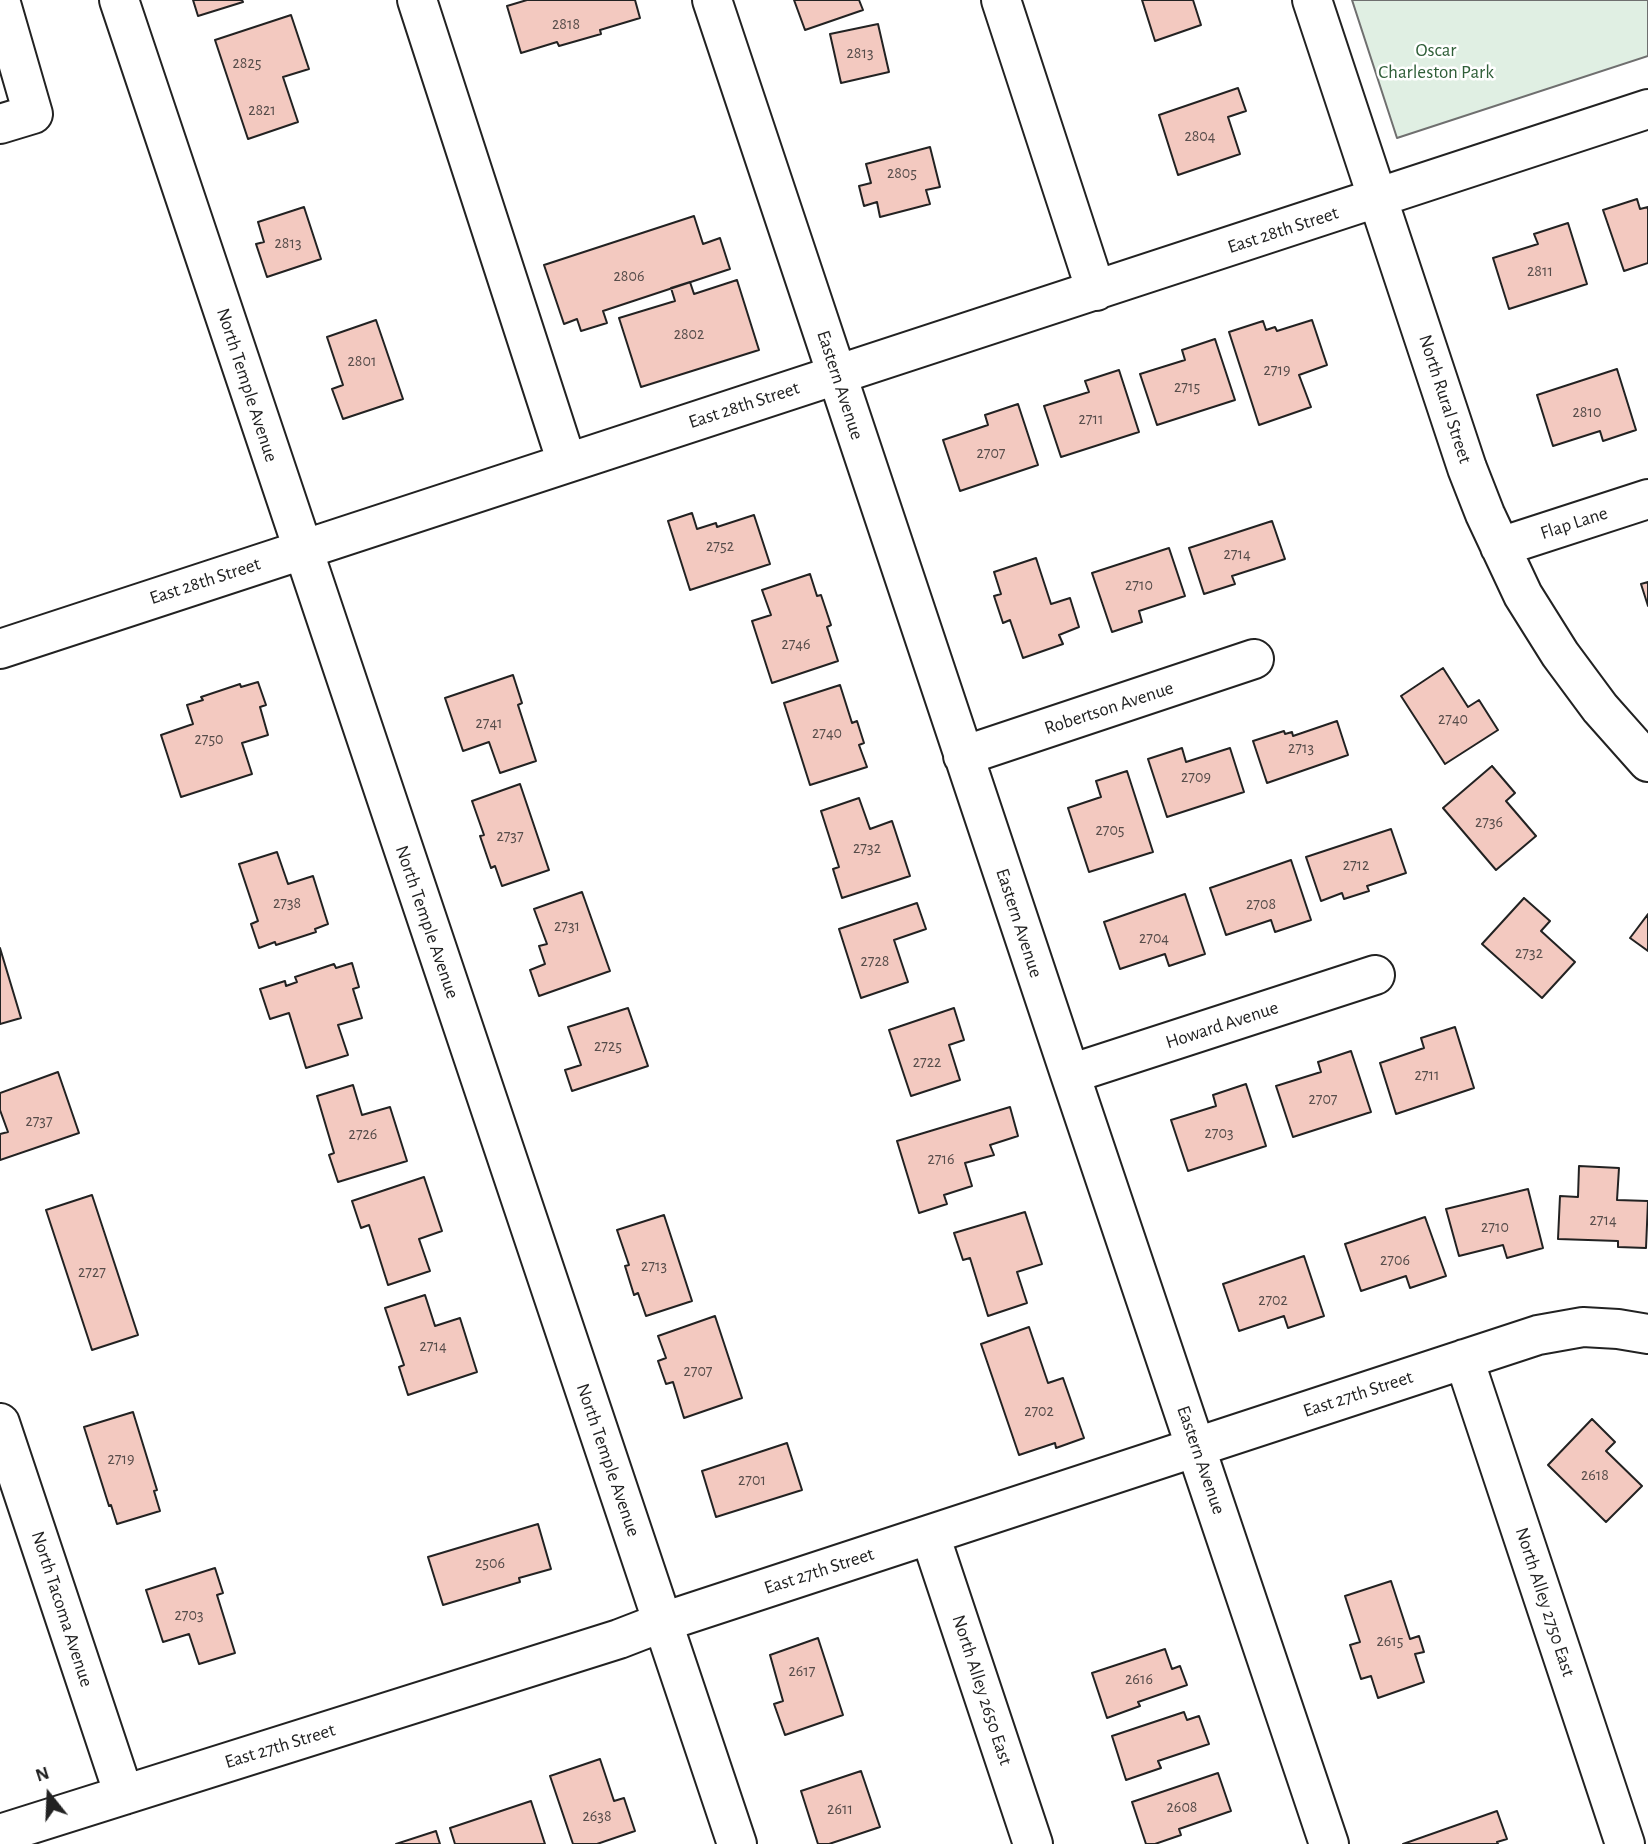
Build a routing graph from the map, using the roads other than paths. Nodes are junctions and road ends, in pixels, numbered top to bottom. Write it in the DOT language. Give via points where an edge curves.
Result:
graph roads {
  1 [pos="119,0"];
  2 [pos="417,0"];
  3 [pos="712,0"];
  4 [pos="1001,0"];
  5 [pos="1312,0"];
  6 [pos="0,1"];
  7 [pos="1648,109"];
  8 [pos="0,124"];
  9 [pos="1379,199"];
  10 [pos="1096,291"];
  11 [pos="837,375"];
  12 [pos="568,463"];
  13 [pos="1648,499"];
  14 [pos="1500,547"];
  15 [pos="302,549"];
  16 [pos="0,649"];
  17 [pos="1254,659"];
  18 [pos="963,756"];
  19 [pos="1648,762"];
  20 [pos="1375,975"];
  21 [pos="1070,1074"];
  22 [pos="1644,1333"];
  23 [pos="1464,1359"];
  24 [pos="0,1423"];
  25 [pos="1197,1446"];
  26 [pos="14,1513"];
  27 [pos="930,1535"];
  28 [pos="663,1622"];
  29 [pos="124,1795"];
  30 [pos="0,1834"];
  31 [pos="737,1844"];
  32 [pos="1033,1844"];
  33 [pos="1329,1844"];
  34 [pos="1625,1844"];
  1 -- 15 [label="street, North Temple Avenue"];
  2 -- 12 [label="street"];
  3 -- 11 [label="street, Eastern Avenue"];
  4 -- 10 [label="street"];
  5 -- 9 [label="street, North Rural Street"];
  6 -- 8 [label="street" via="33,114"];
  7 -- 9 [label="street, East 28th Street"];
  9 -- 10 [label="street, East 28th Street"];
  9 -- 14 [label="street, North Rural Street" via="1467,468"];
  10 -- 11 [label="street, East 28th Street"];
  11 -- 12 [label="street, East 28th Street"];
  11 -- 18 [label="street, Eastern Avenue"];
  12 -- 15 [label="street, East 28th Street"];
  13 -- 14 [label="street, Flap Lane"];
  14 -- 19 [label="street, North Rural Street" via="1559,654"];
  15 -- 16 [label="street, East 28th Street"];
  15 -- 28 [label="street, North Temple Avenue"];
  17 -- 18 [label="street, Robertson Avenue"];
  18 -- 21 [label="street, Eastern Avenue"];
  20 -- 21 [label="street, Howard Avenue"];
  21 -- 25 [label="street, Eastern Avenue"];
  22 -- 23 [label="street, East 27th Street" via="1575,1328"];
  23 -- 25 [label="street, East 27th Street"];
  23 -- 34 [label="street, North Alley 2750 East"];
  24 -- 26 [label="street, North Tacoma Avenue"];
  25 -- 27 [label="street, East 27th Street"];
  25 -- 33 [label="street, Eastern Avenue"];
  26 -- 29 [label="street, North Tacoma Avenue"];
  27 -- 28 [label="street, East 27th Street"];
  27 -- 32 [label="street, North Alley 2650 East"];
  28 -- 29 [label="street, East 27th Street"];
  28 -- 31 [label="street, North Temple Avenue"];
  29 -- 30 [label="street, East 27th Street"];
}
